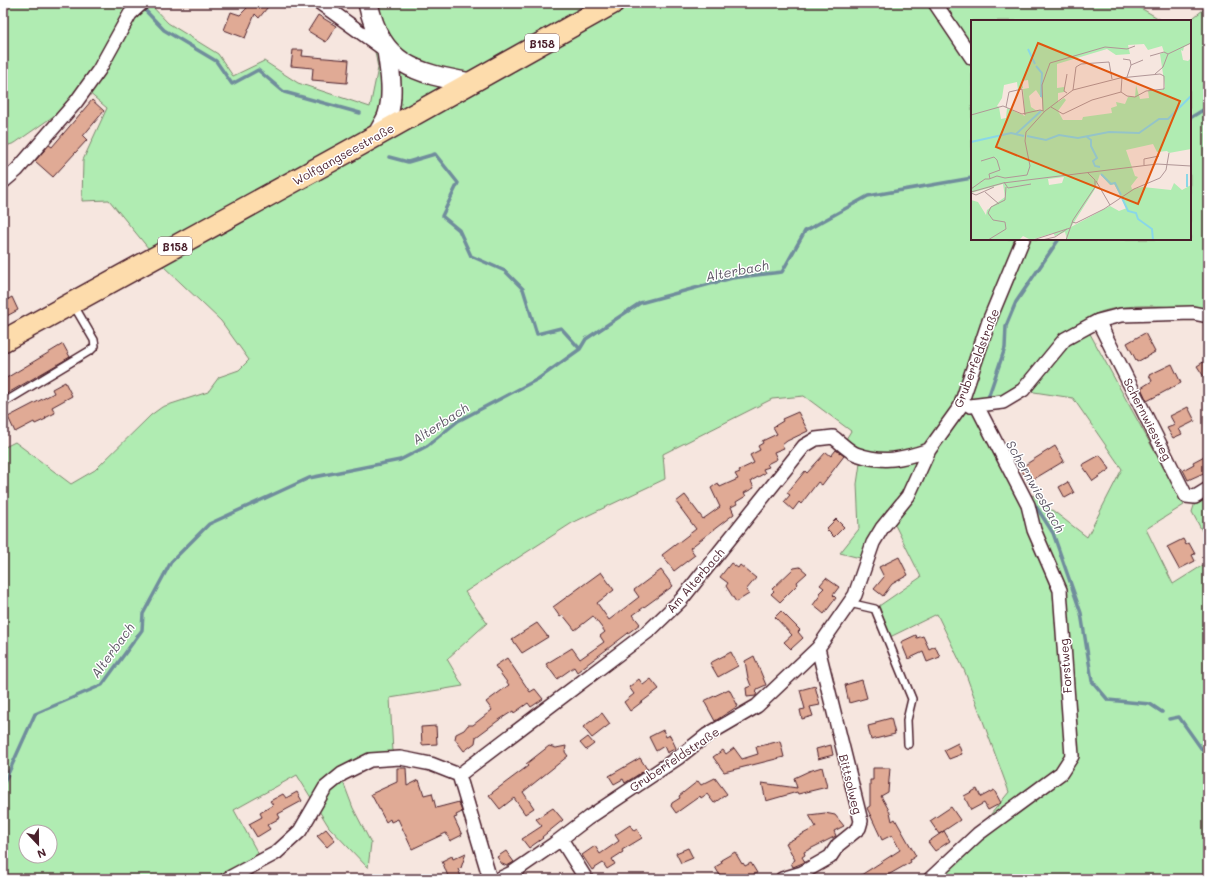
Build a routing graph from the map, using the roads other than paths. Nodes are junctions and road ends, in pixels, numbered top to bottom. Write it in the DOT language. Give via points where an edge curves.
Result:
graph roads {
  1 [pos="320,3"];
  2 [pos="368,3"];
  3 [pos="613,3"];
  4 [pos="935,3"];
  5 [pos="139,6"];
  6 [pos="387,51"];
  7 [pos="971,57"];
  8 [pos="471,82"];
  9 [pos="378,134"];
  10 [pos="3,182"];
  11 [pos="1023,240"];
  12 [pos="72,303"];
  13 [pos="1208,316"];
  14 [pos="1098,322"];
  15 [pos="3,341"];
  16 [pos="3,403"];
  17 [pos="977,406"];
  18 [pos="960,407"];
  19 [pos="929,450"];
  20 [pos="1208,489"];
  21 [pos="849,603"];
  22 [pos="818,648"];
  23 [pos="908,744"];
  24 [pos="459,775"];
  25 [pos="561,839"];
  26 [pos="513,876"];
  27 [pos="227,879"];
  28 [pos="490,879"];
  29 [pos="499,879"];
  30 [pos="586,879"];
  31 [pos="782,879"];
  32 [pos="930,879"];
  1 -- 6 [label="street"];
  2 -- 6 [label="main road"];
  3 -- 8 [label="main road, Wolfgangseestraße / B158"];
  4 -- 7 [label="street"];
  5 -- 10 [label="street" via="130,14 99,70 76,102 17,170"];
  6 -- 8 [label="main road" via="418,71"];
  6 -- 9 [label="main road" via="391,90 388,114"];
  8 -- 9 [label="main road, Wolfgangseestraße / B158"];
  9 -- 12 [label="main road, Wolfgangseestraße / B158"];
  11 -- 18 [label="street, Gruberfeldstraße" via="989,321"];
  12 -- 15 [label="main road, Wolfgangseestraße / B158"];
  12 -- 16 [label="lane" via="95,346"];
  13 -- 14 [label="street" via="1193,313 1121,315"];
  14 -- 17 [label="street" via="1066,339 1023,390 1003,402"];
  14 -- 20 [label="street, Schernwiesweg" via="1186,496 1196,497"];
  17 -- 18 [label="street"];
  17 -- 32 [label="street, Forstweg" via="1028,505 1034,530 1060,590 1072,756 1061,773 978,834"];
  18 -- 19 [label="street, Gruberfeldstraße"];
  19 -- 21 [label="street, Gruberfeldstraße" via="908,496 873,543 855,595"];
  19 -- 24 [label="street, Am Alterbach" via="901,460 884,460 855,454 833,437 816,439 804,446 681,600 644,634"];
  21 -- 22 [label="street, Gruberfeldstraße"];
  21 -- 23 [label="lane" via="875,609 912,699 907,720"];
  22 -- 25 [label="street, Gruberfeldstraße" via="757,706 707,735"];
  22 -- 31 [label="street, Bittsolweg" via="861,821 859,828 838,845 830,857 802,873"];
  24 -- 27 [label="street" via="431,764 400,758 370,760 342,774 325,788 300,832 276,853"];
  24 -- 28 [label="street"];
  25 -- 26 [label="street, Gruberfeldstraße"];
  25 -- 30 [label="street"];
  26 -- 29 [label="street, Gruberfeldstraße"];
}
